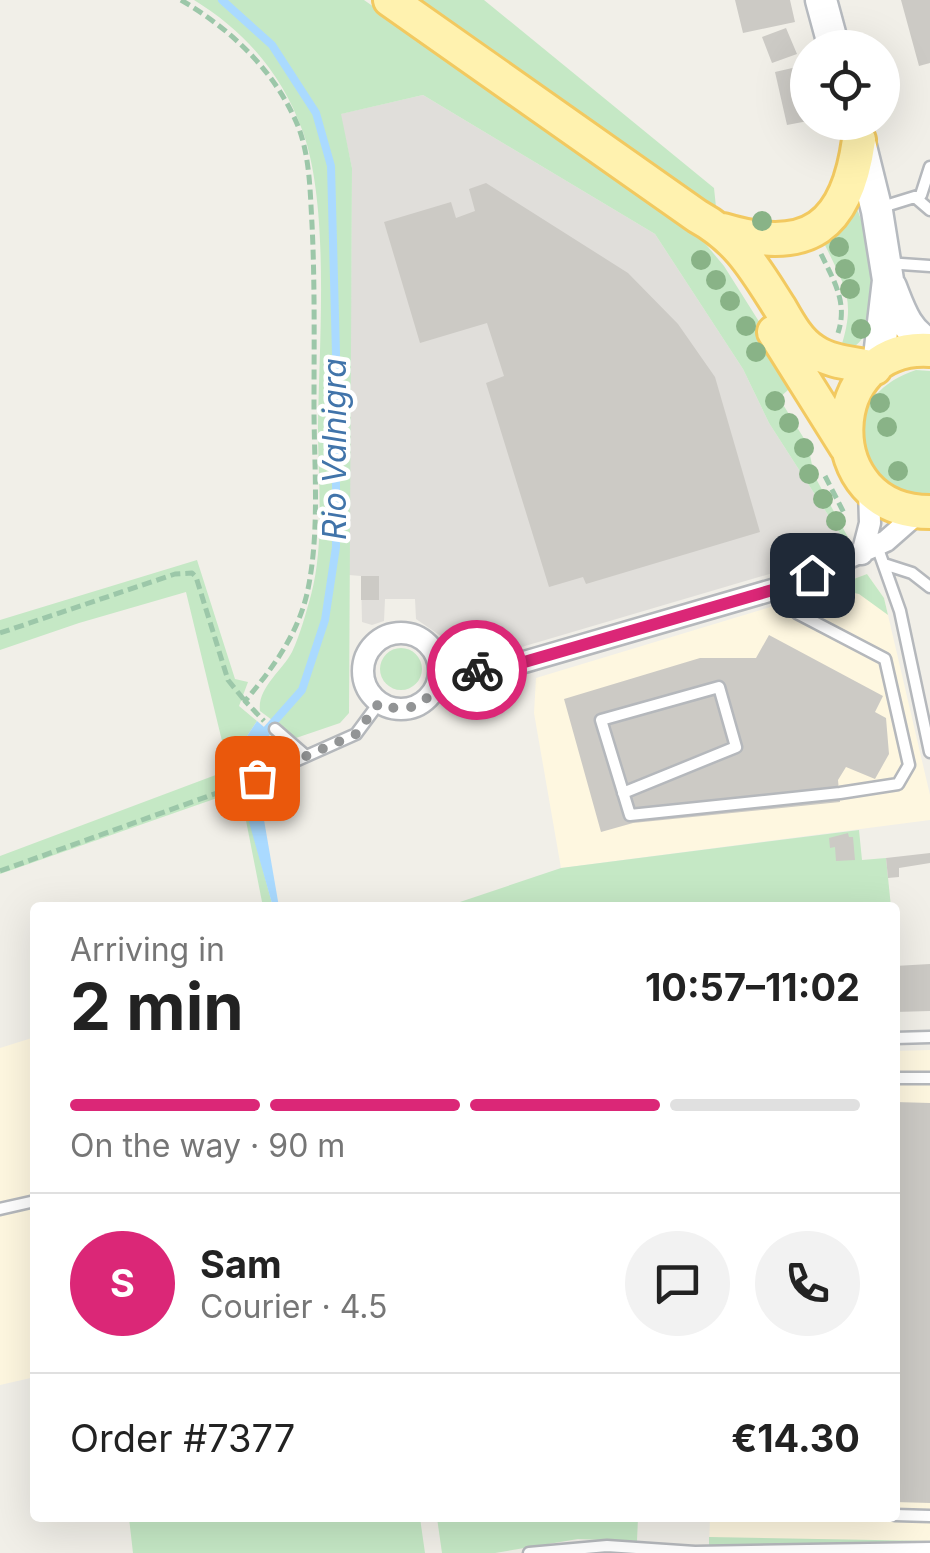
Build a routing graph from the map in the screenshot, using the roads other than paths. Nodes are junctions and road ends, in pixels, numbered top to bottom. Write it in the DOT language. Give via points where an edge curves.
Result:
graph roads {
  1 [pos="390,0"];
  2 [pos="821,0"];
  3 [pos="829,30"];
  4 [pos="857,140"];
  5 [pos="859,140"];
  6 [pos="930,167"];
  7 [pos="916,198"];
  8 [pos="876,208"];
  9 [pos="930,210"];
  10 [pos="710,223"];
  11 [pos="930,266"];
  12 [pos="887,272"];
  13 [pos="930,347"];
  14 [pos="876,366"];
  15 [pos="846,447"];
  16 [pos="869,490"];
  17 [pos="925,512"];
  18 [pos="874,555"];
  19 [pos="786,586"];
  20 [pos="930,587"];
  21 [pos="439,672"];
  22 [pos="379,703"];
  23 [pos="275,729"];
  24 [pos="930,752"];
  25 [pos="306,756"];
  26 [pos="257,778"];
  27 [pos="623,793"];
  28 [pos="930,1037"];
  29 [pos="900,1038"];
  30 [pos="900,1078"];
  31 [pos="930,1078"];
  32 [pos="30,1202"];
  33 [pos="0,1208"];
  34 [pos="900,1515"];
  35 [pos="930,1516"];
  36 [pos="927,1550"];
  37 [pos="529,1553"];
  1 -- 10 [label="main road"];
  2 -- 3 [label="main road"];
  4 -- 10 [label="main road" via="844,201 811,233 774,241"];
  5 -- 8 [label="main road"];
  6 -- 7 [label="lane"];
  7 -- 8 [label="lane"];
  7 -- 9 [label="lane"];
  8 -- 12 [label="main road"];
  10 -- 14 [label="main road" via="742,250 809,348 830,360"];
  10 -- 15 [label="main road"];
  11 -- 12 [label="lane"];
  12 -- 13 [label="main road" via="904,320"];
  12 -- 14 [label="main road"];
  13 -- 14 [label="main road"];
  14 -- 15 [label="main road" via="854,392"];
  15 -- 16 [label="main road"];
  16 -- 17 [label="main road" via="892,505"];
  16 -- 18 [label="street"];
  17 -- 18 [label="street"];
  18 -- 19 [label="street"];
  18 -- 20 [label="lane"];
  18 -- 24 [label="lane" via="900,611"];
  19 -- 21 [label="street" via="500,669"];
  19 -- 27 [label="lane" via="797,613 885,659 909,765 898,784 630,815"];
  21 -- 22 [label="street" via="435,689 418,705 396,709"];
  21 -- 22 [label="street" via="426,642 388,634 362,663 366,689"];
  22 -- 25 [label="lane" via="356,734"];
  23 -- 25 [label="lane"];
  25 -- 26 [label="lane"];
  27 -- 27 [label="lane" via="600,720 718,687 736,748"];
  28 -- 29 [label="lane"];
  30 -- 31 [label="lane"];
  32 -- 33 [label="lane"];
  34 -- 35 [label="lane"];
  36 -- 37 [label="lane" via="606,1546"];
}
